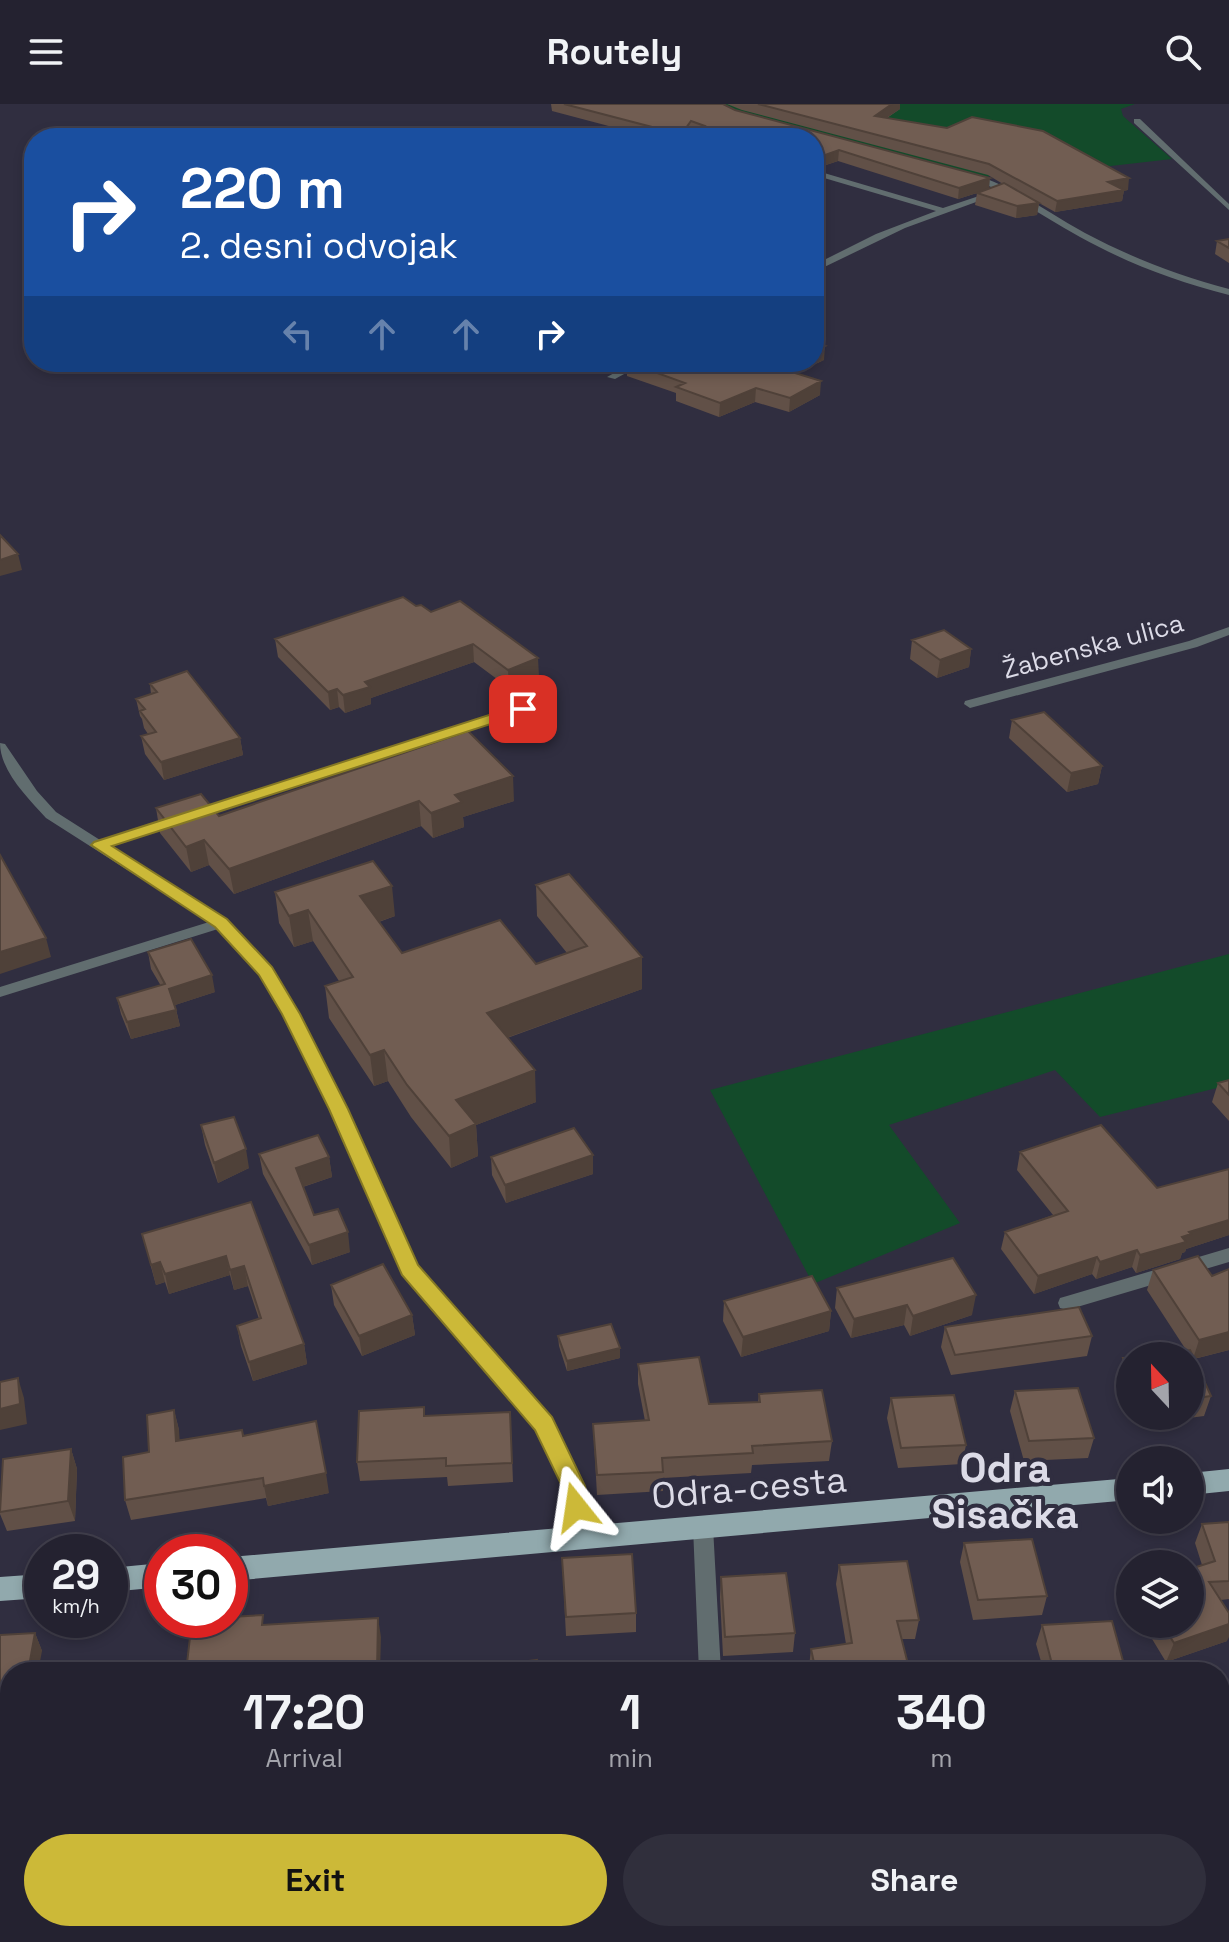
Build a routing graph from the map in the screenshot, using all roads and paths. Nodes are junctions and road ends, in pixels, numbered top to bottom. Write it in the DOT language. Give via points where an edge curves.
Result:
graph roads {
  1 [pos="1137,121"];
  2 [pos="959,173"];
  3 [pos="824,175"];
  4 [pos="1007,189"];
  5 [pos="1229,208"];
  6 [pos="942,210"];
  7 [pos="824,264"];
  8 [pos="1229,292"];
  9 [pos="622,372"];
  10 [pos="612,377"];
  11 [pos="1229,631"];
  12 [pos="970,704"];
  13 [pos="523,709"];
  14 [pos="0,747"];
  15 [pos="99,845"];
  16 [pos="221,923"];
  17 [pos="0,992"];
  18 [pos="1229,1255"];
  19 [pos="1067,1303"];
  20 [pos="1229,1480"];
  21 [pos="1204,1483"];
  22 [pos="1116,1490"];
  23 [pos="703,1527"];
  24 [pos="579,1537"];
  25 [pos="248,1567"];
  26 [pos="24,1587"];
  27 [pos="0,1589"];
  28 [pos="710,1662"];
  1 -- 5 [label="street"];
  2 -- 4 [label="street"];
  3 -- 6 [label="street"];
  4 -- 6 [label="street"];
  4 -- 8 [label="street" via="1096,242"];
  6 -- 7 [label="street"];
  9 -- 10 [label="street"];
  11 -- 12 [label="street, Žabenska ulica"];
  13 -- 15 [label="street"];
  14 -- 15 [label="street" via="51,815"];
  15 -- 16 [label="street"];
  16 -- 17 [label="street"];
  16 -- 24 [label="street" via="266,971 291,1014 409,1270 544,1423 574,1486"];
  18 -- 19 [label="street"];
  20 -- 21 [label="main road"];
  22 -- 23 [label="main road, Odra-cesta"];
  23 -- 24 [label="main road, Odra-cesta"];
  23 -- 28 [label="street"];
  24 -- 25 [label="main road, Odra-cesta"];
  26 -- 27 [label="main road"];
}
